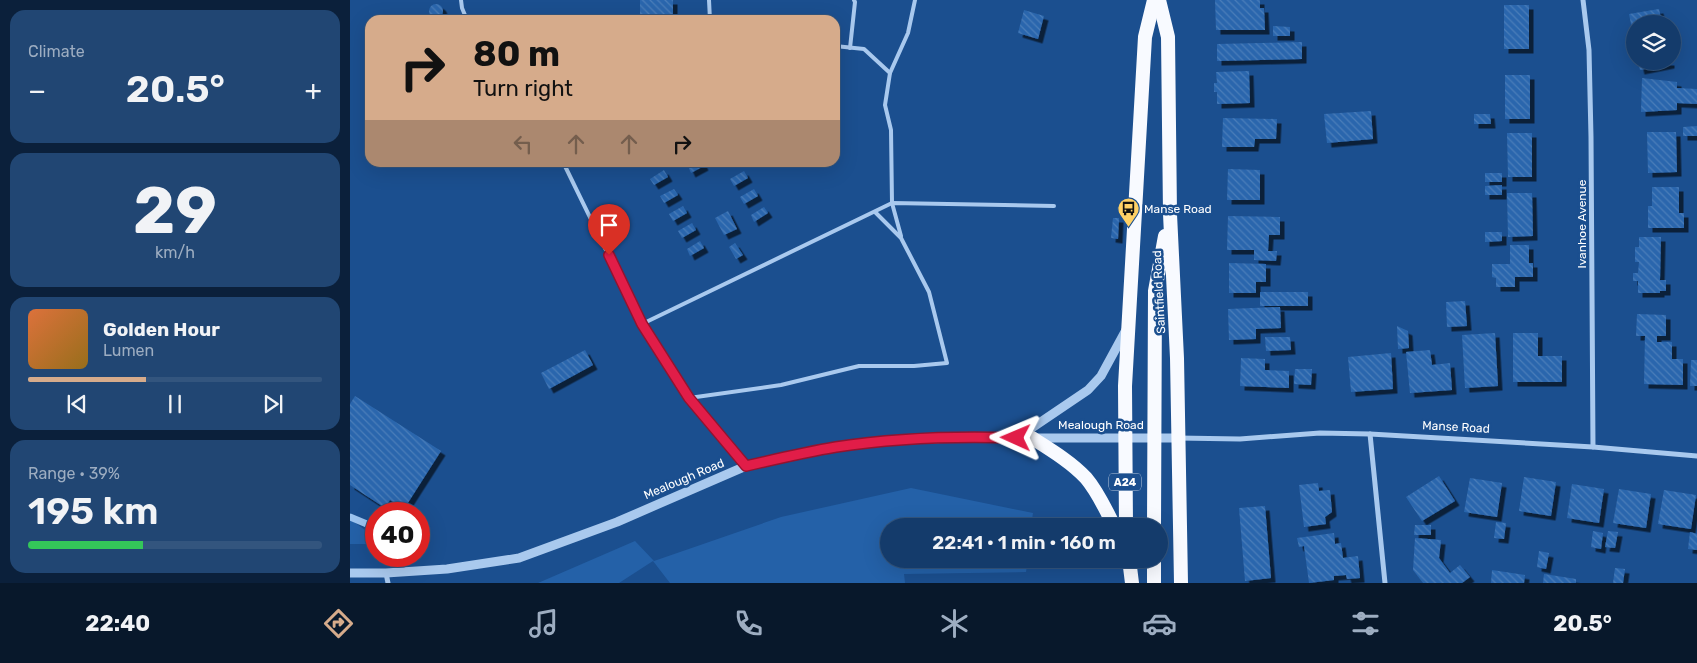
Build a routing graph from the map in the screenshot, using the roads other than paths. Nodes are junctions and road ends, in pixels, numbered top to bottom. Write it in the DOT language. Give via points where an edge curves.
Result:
graph roads {
  1 [pos="461,0"];
  2 [pos="709,0"];
  3 [pos="854,0"];
  4 [pos="915,0"];
  5 [pos="1154,0"];
  6 [pos="1159,0"];
  7 [pos="1584,0"];
  8 [pos="465,15"];
  9 [pos="710,15"];
  10 [pos="840,47"];
  11 [pos="850,48"];
  12 [pos="890,73"];
  13 [pos="566,167"];
  14 [pos="892,203"];
  15 [pos="1054,206"];
  16 [pos="875,212"];
  17 [pos="1170,214"];
  18 [pos="901,238"];
  19 [pos="1129,323"];
  20 [pos="642,324"];
  21 [pos="689,398"];
  22 [pos="1370,434"];
  23 [pos="1125,437"];
  24 [pos="1016,438"];
  25 [pos="1032,438"];
  26 [pos="1154,438"];
  27 [pos="1178,438"];
  28 [pos="1593,447"];
  29 [pos="1697,456"];
  30 [pos="746,466"];
  31 [pos="1110,518"];
  32 [pos="1126,518"];
  33 [pos="1154,518"];
  34 [pos="1130,568"];
  35 [pos="1154,568"];
  36 [pos="350,573"];
  37 [pos="386,573"];
  38 [pos="388,583"];
  39 [pos="1132,583"];
  40 [pos="1154,583"];
  41 [pos="1181,583"];
  42 [pos="1385,583"];
  1 -- 8 [label="lane"];
  2 -- 9 [label="lane"];
  3 -- 11 [label="lane"];
  4 -- 12 [label="lane" via="908,33"];
  5 -- 19 [label="highway, Saintfield Road / A24" via="1145,37"];
  6 -- 17 [label="highway, Saintfield Road" via="1168,37"];
  7 -- 28 [label="street, Ivanhoe Avenue" via="1591,137"];
  10 -- 11 [label="lane"];
  11 -- 12 [label="lane" via="864,49"];
  12 -- 14 [label="lane" via="885,105 891,130"];
  13 -- 20 [label="lane"];
  14 -- 15 [label="lane"];
  14 -- 16 [label="lane"];
  14 -- 18 [label="lane"];
  16 -- 18 [label="lane"];
  16 -- 20 [label="lane"];
  17 -- 26 [label="highway" via="1155,291"];
  17 -- 27 [label="highway, Saintfield Road"];
  18 -- 21 [label="lane" via="929,292 947,363 859,366 781,385"];
  19 -- 23 [label="highway, Saintfield Road / A24"];
  19 -- 24 [label="street" via="1101,376 1088,390"];
  20 -- 21 [label="lane"];
  21 -- 30 [label="lane"];
  22 -- 27 [label="street, Manse Road"];
  22 -- 28 [label="street, Manse Road"];
  22 -- 42 [label="street"];
  23 -- 25 [label="street, Mealough Road"];
  23 -- 26 [label="street, Mealough Road"];
  23 -- 32 [label="highway, Saintfield Road / A24"];
  24 -- 25 [label="street, Mealough Road"];
  24 -- 30 [label="street, Mealough Road" via="872,443 808,452"];
  25 -- 31 [label="highway" via="1058,454 1086,478"];
  26 -- 27 [label="street, Manse Road"];
  26 -- 33 [label="highway"];
  27 -- 41 [label="highway, Saintfield Road"];
  28 -- 29 [label="street, Manse Road"];
  30 -- 37 [label="street, Mealough Road" via="616,522 520,558 448,569"];
  34 -- 39 [label="highway"];
  35 -- 40 [label="highway"];
  36 -- 37 [label="street, Mealough Road"];
  37 -- 38 [label="street"];
}
